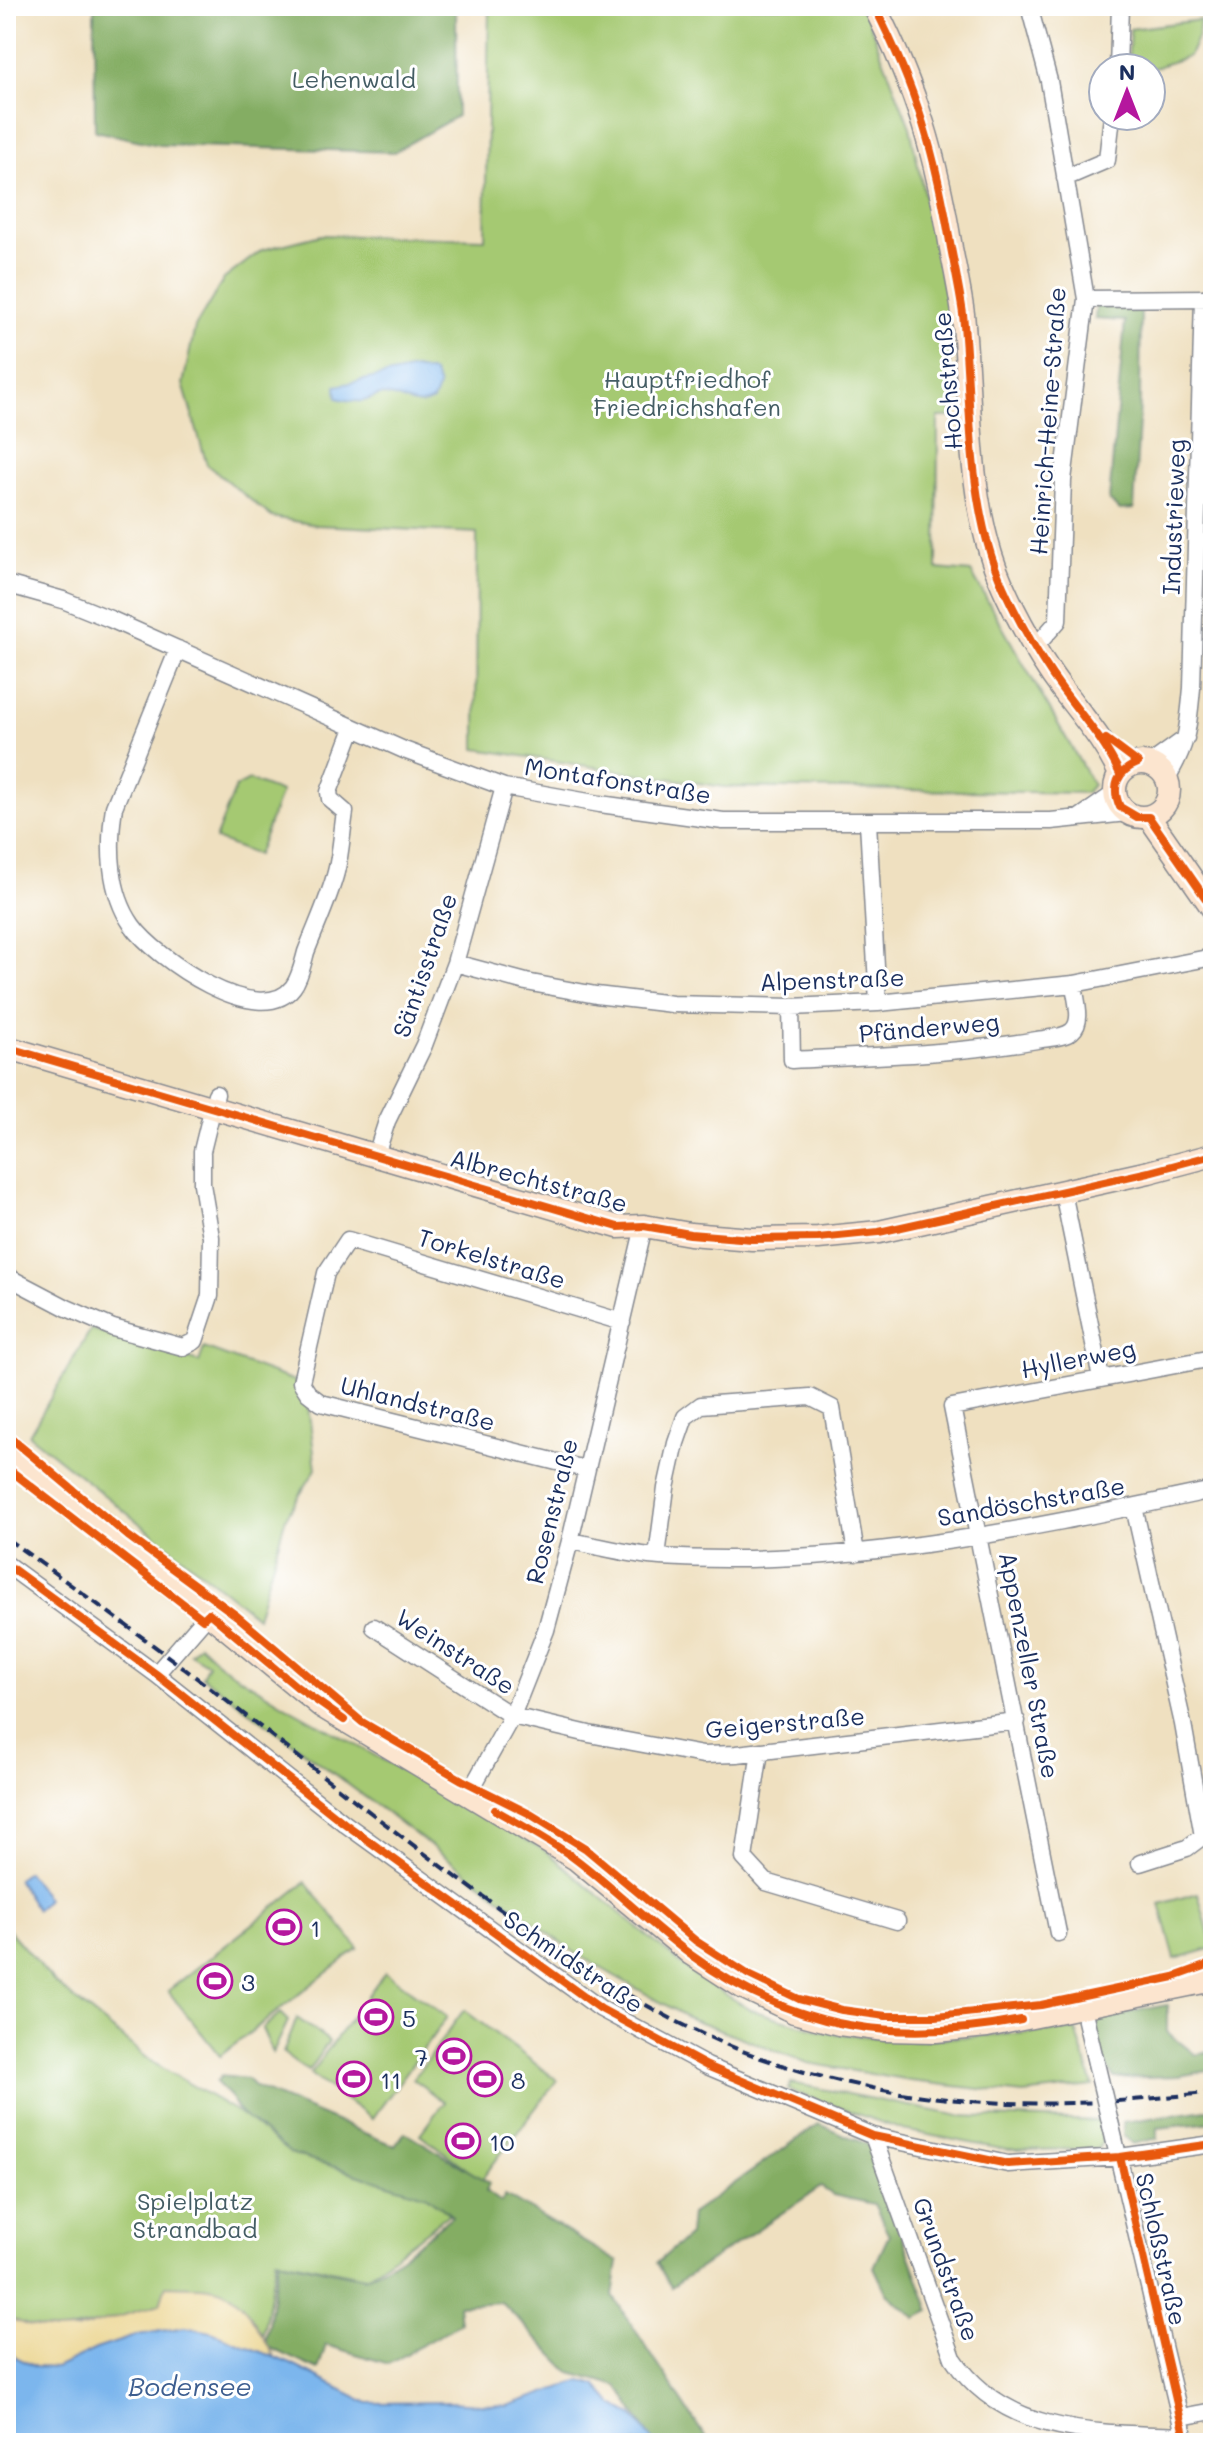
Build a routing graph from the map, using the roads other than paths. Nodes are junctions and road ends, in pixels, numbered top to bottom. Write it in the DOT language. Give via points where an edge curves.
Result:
graph roads {
  1 [pos="874,6"];
  2 [pos="1029,6"];
  3 [pos="1120,6"];
  4 [pos="1119,52"];
  5 [pos="1110,132"];
  6 [pos="1065,178"];
  7 [pos="1208,298"];
  8 [pos="1086,299"];
  9 [pos="6,584"];
  10 [pos="1036,646"];
  11 [pos="178,649"];
  12 [pos="353,728"];
  13 [pos="1138,774"];
  14 [pos="504,787"];
  15 [pos="1147,811"];
  16 [pos="1079,818"];
  17 [pos="868,822"];
  18 [pos="1213,909"];
  19 [pos="1213,957"];
  20 [pos="455,963"];
  21 [pos="1074,984"];
  22 [pos="878,1003"];
  23 [pos="791,1007"];
  24 [pos="6,1033"];
  25 [pos="6,1047"];
  26 [pos="214,1101"];
  27 [pos="378,1148"];
  28 [pos="1213,1155"];
  29 [pos="1063,1192"];
  30 [pos="644,1226"];
  31 [pos="348,1240"];
  32 [pos="6,1276"];
  33 [pos="622,1322"];
  34 [pos="1213,1358"];
  35 [pos="1101,1378"];
  36 [pos="952,1407"];
  37 [pos="6,1447"];
  38 [pos="585,1469"];
  39 [pos="1213,1490"];
  40 [pos="1134,1507"];
  41 [pos="979,1536"];
  42 [pos="570,1541"];
  43 [pos="856,1553"];
  44 [pos="657,1556"];
  45 [pos="6,1564"];
  46 [pos="209,1613"];
  47 [pos="374,1627"];
  48 [pos="156,1674"];
  49 [pos="512,1716"];
  50 [pos="1017,1721"];
  51 [pos="760,1751"];
  52 [pos="468,1795"];
  53 [pos="1140,1863"];
  54 [pos="897,1921"];
  55 [pos="1058,1933"];
  56 [pos="1213,1980"];
  57 [pos="1083,2008"];
  58 [pos="873,2136"];
  59 [pos="1213,2144"];
  60 [pos="1120,2157"];
  61 [pos="1213,2411"];
  62 [pos="1181,2417"];
  63 [pos="1185,2440"];
  1 -- 10 [label="main road, Hochstraße" via="900,55 940,179 962,311 982,516 1004,588"];
  2 -- 6 [label="street, Heinrich-Heine-Straße" via="1049,81"];
  3 -- 4 [label="street"];
  5 -- 6 [label="street" via="1107,160"];
  6 -- 8 [label="street, Heinrich-Heine-Straße"];
  7 -- 8 [label="street, Industrieweg"];
  7 -- 13 [label="street, Industrieweg" via="1187,737 1180,758"];
  8 -- 10 [label="street, Heinrich-Heine-Straße" via="1063,480 1058,621"];
  9 -- 11 [label="street, Montafonstraße" via="63,600"];
  10 -- 13 [label="main road, Hochstraße" via="1098,736 1118,746"];
  11 -- 12 [label="street, Montafonstraße"];
  11 -- 12 [label="street" via="114,807 112,868 132,925 163,957 203,982 252,1000 277,1000 294,986 337,871 345,812 329,792"];
  12 -- 14 [label="street, Montafonstraße"];
  13 -- 15 [label="main road" via="1120,807"];
  13 -- 15 [label="main road" via="1170,792"];
  13 -- 16 [label="street"];
  14 -- 17 [label="street, Montafonstraße" via="723,821"];
  14 -- 20 [label="street, Säntisstraße"];
  15 -- 16 [label="street, Montafonstraße"];
  15 -- 18 [label="main road"];
  16 -- 17 [label="street, Montafonstraße"];
  17 -- 22 [label="street"];
  19 -- 21 [label="street, Alpenstraße"];
  20 -- 23 [label="street, Alpenstraße" via="611,997"];
  20 -- 27 [label="street, Säntisstraße"];
  21 -- 22 [label="street, Alpenstraße"];
  21 -- 23 [label="street, Pfänderweg" via="1078,1020 1068,1034 898,1055 792,1060"];
  22 -- 23 [label="street, Alpenstraße"];
  24 -- 26 [label="main road, Albrechtstraße"];
  25 -- 26 [label="main road, Albrechtstraße"];
  26 -- 27 [label="main road, Albrechtstraße"];
  26 -- 32 [label="street" via="202,1151 211,1237 210,1296 195,1341 183,1347 113,1328"];
  27 -- 30 [label="main road, Albrechtstraße" via="628,1216"];
  28 -- 29 [label="main road, Albrechtstraße"];
  29 -- 30 [label="main road, Albrechtstraße" via="879,1232 833,1236 752,1239"];
  29 -- 35 [label="street"];
  30 -- 33 [label="street, Rosenstraße"];
  31 -- 33 [label="street, Torkelstraße"];
  31 -- 38 [label="street, Uhlandstraße" via="326,1273 301,1382 308,1393 339,1408"];
  33 -- 38 [label="street, Rosenstraße"];
  34 -- 35 [label="street, Hyllerweg"];
  35 -- 36 [label="street, Hyllerweg"];
  36 -- 41 [label="street, Appenzeller Straße"];
  37 -- 46 [label="main road"];
  38 -- 42 [label="street, Rosenstraße"];
  39 -- 40 [label="street, Sandöschstraße"];
  40 -- 41 [label="street, Sandöschstraße"];
  40 -- 53 [label="street" via="1203,1836 1187,1848"];
  41 -- 43 [label="street, Sandöschstraße"];
  41 -- 50 [label="street, Appenzeller Straße"];
  42 -- 44 [label="street, Sandöschstraße"];
  42 -- 49 [label="street, Rosenstraße" via="546,1630"];
  43 -- 44 [label="street, Sandöschstraße"];
  43 -- 44 [label="street" via="832,1408 810,1397 701,1405 685,1417 666,1488"];
  45 -- 48 [label="street, Schmidstraße"];
  46 -- 48 [label="street"];
  46 -- 52 [label="main road" via="321,1706"];
  47 -- 49 [label="street, Weinstraße"];
  48 -- 58 [label="street, Schmidstraße" via="344,1823 601,2009 707,2066"];
  49 -- 51 [label="street, Geigerstraße" via="703,1755"];
  49 -- 52 [label="street, Rosenstraße"];
  50 -- 51 [label="street, Geigerstraße"];
  50 -- 55 [label="street, Appenzeller Straße"];
  51 -- 54 [label="street" via="744,1858 766,1882"];
  52 -- 57 [label="main road" via="576,1859 691,1954 794,2012 839,2024 936,2031"];
  56 -- 57 [label="main road"];
  57 -- 60 [label="street, Schloßstraße, bridge"];
  58 -- 60 [label="street, Schmidstraße" via="1008,2164"];
  58 -- 63 [label="street, Grundstraße" via="953,2358 966,2377 999,2402 1069,2430"];
  59 -- 60 [label="street, Schmidstraße"];
  60 -- 62 [label="street, Schloßstraße"];
  61 -- 62 [label="street"];
  62 -- 63 [label="street, Schloßstraße"];
}
